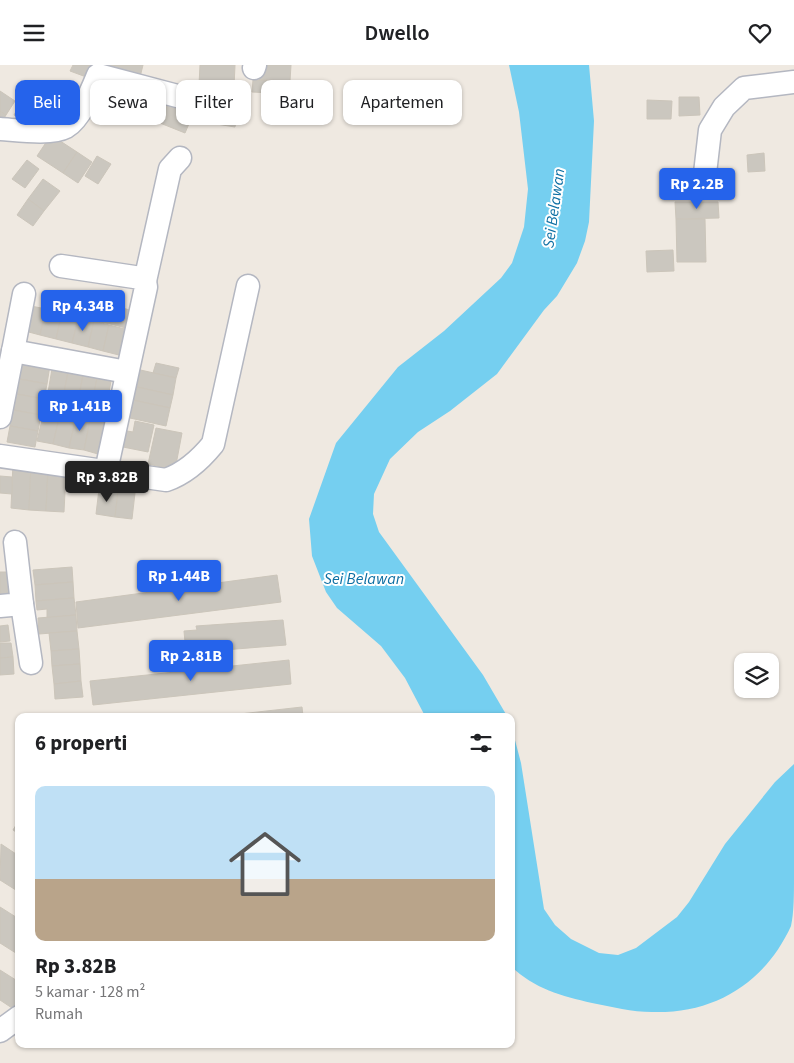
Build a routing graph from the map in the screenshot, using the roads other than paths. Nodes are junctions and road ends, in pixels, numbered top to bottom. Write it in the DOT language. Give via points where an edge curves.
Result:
graph roads {
  1 [pos="98,70"];
  2 [pos="794,82"];
  3 [pos="176,95"];
  4 [pos="0,129"];
  5 [pos="180,158"];
  6 [pos="704,182"];
  7 [pos="61,266"];
  8 [pos="145,281"];
  9 [pos="248,286"];
  10 [pos="24,294"];
  11 [pos="14,351"];
  12 [pos="127,372"];
  13 [pos="0,417"];
  14 [pos="0,456"];
  15 [pos="106,471"];
  16 [pos="15,542"];
  17 [pos="22,604"];
  18 [pos="0,606"];
  19 [pos="31,663"];
  20 [pos="15,1020"];
  21 [pos="0,1031"];
  1 -- 3 [label="street"];
  1 -- 4 [label="street" via="90,96 67,127 55,131"];
  2 -- 6 [label="street" via="744,88 724,107 710,130"];
  5 -- 8 [label="street" via="170,169"];
  7 -- 8 [label="street"];
  8 -- 12 [label="street"];
  9 -- 15 [label="street" via="213,444 187,470 166,480"];
  10 -- 11 [label="street"];
  11 -- 12 [label="street"];
  11 -- 13 [label="street"];
  12 -- 15 [label="street"];
  14 -- 15 [label="street"];
  16 -- 17 [label="street"];
  17 -- 18 [label="street"];
  17 -- 19 [label="street"];
  20 -- 21 [label="street"];
}
